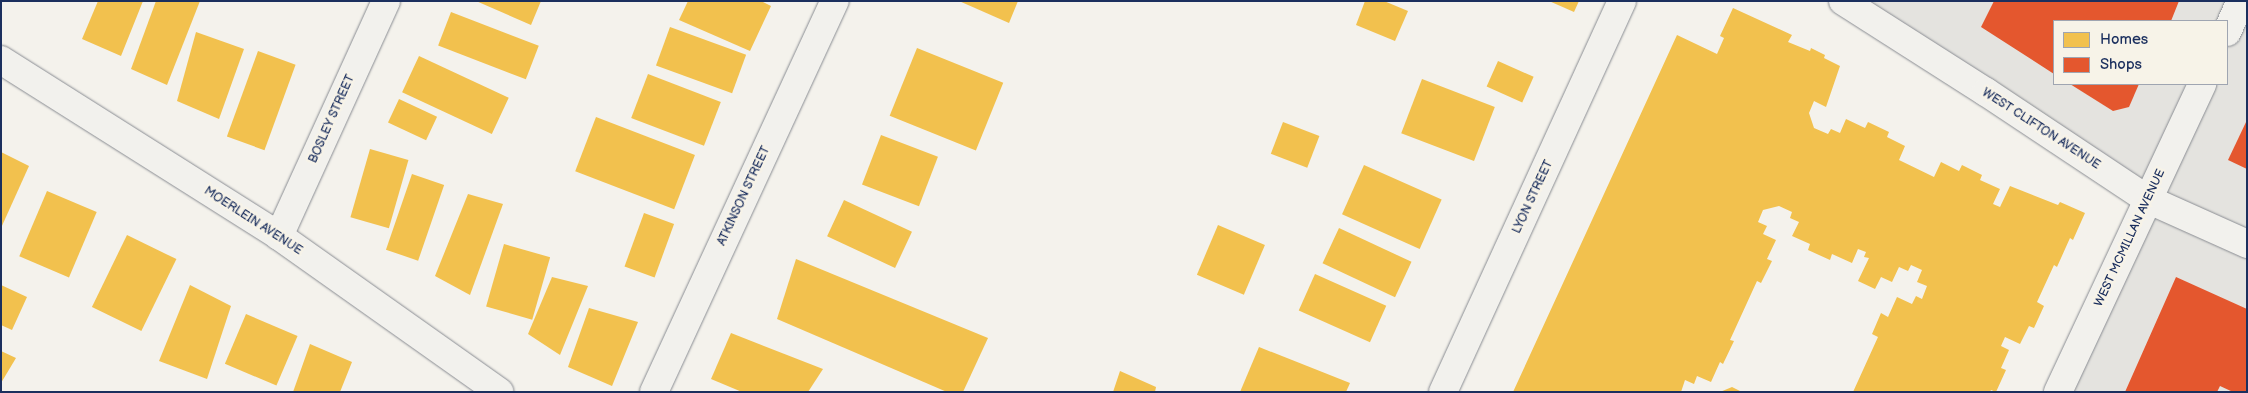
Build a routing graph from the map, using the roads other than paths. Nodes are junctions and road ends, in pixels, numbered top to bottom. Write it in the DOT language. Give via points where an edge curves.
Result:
graph roads {
  1 [pos="386,1"];
  2 [pos="835,1"];
  3 [pos="1622,1"];
  4 [pos="1843,1"];
  5 [pos="2241,1"];
  6 [pos="2228,30"];
  7 [pos="1,60"];
  8 [pos="2202,85"];
  9 [pos="2147,199"];
  10 [pos="279,236"];
  11 [pos="2247,244"];
  12 [pos="499,392"];
  13 [pos="654,392"];
  14 [pos="1443,392"];
  15 [pos="2058,392"];
  1 -- 10 [label="street, BOSLEY STREET"];
  2 -- 13 [label="street, ATKINSON STREET"];
  3 -- 14 [label="street, LYON STREET"];
  4 -- 9 [label="street, WEST CLIFTON AVENUE"];
  5 -- 6 [label="street"];
  7 -- 10 [label="street, MOERLEIN AVENUE"];
  8 -- 9 [label="street, WEST MCMILLAN AVENUE"];
  9 -- 11 [label="street, WEST CLIFTON AVENUE"];
  9 -- 15 [label="street, WEST MCMILLAN AVENUE"];
  10 -- 12 [label="street, MOERLEIN AVENUE"];
}
